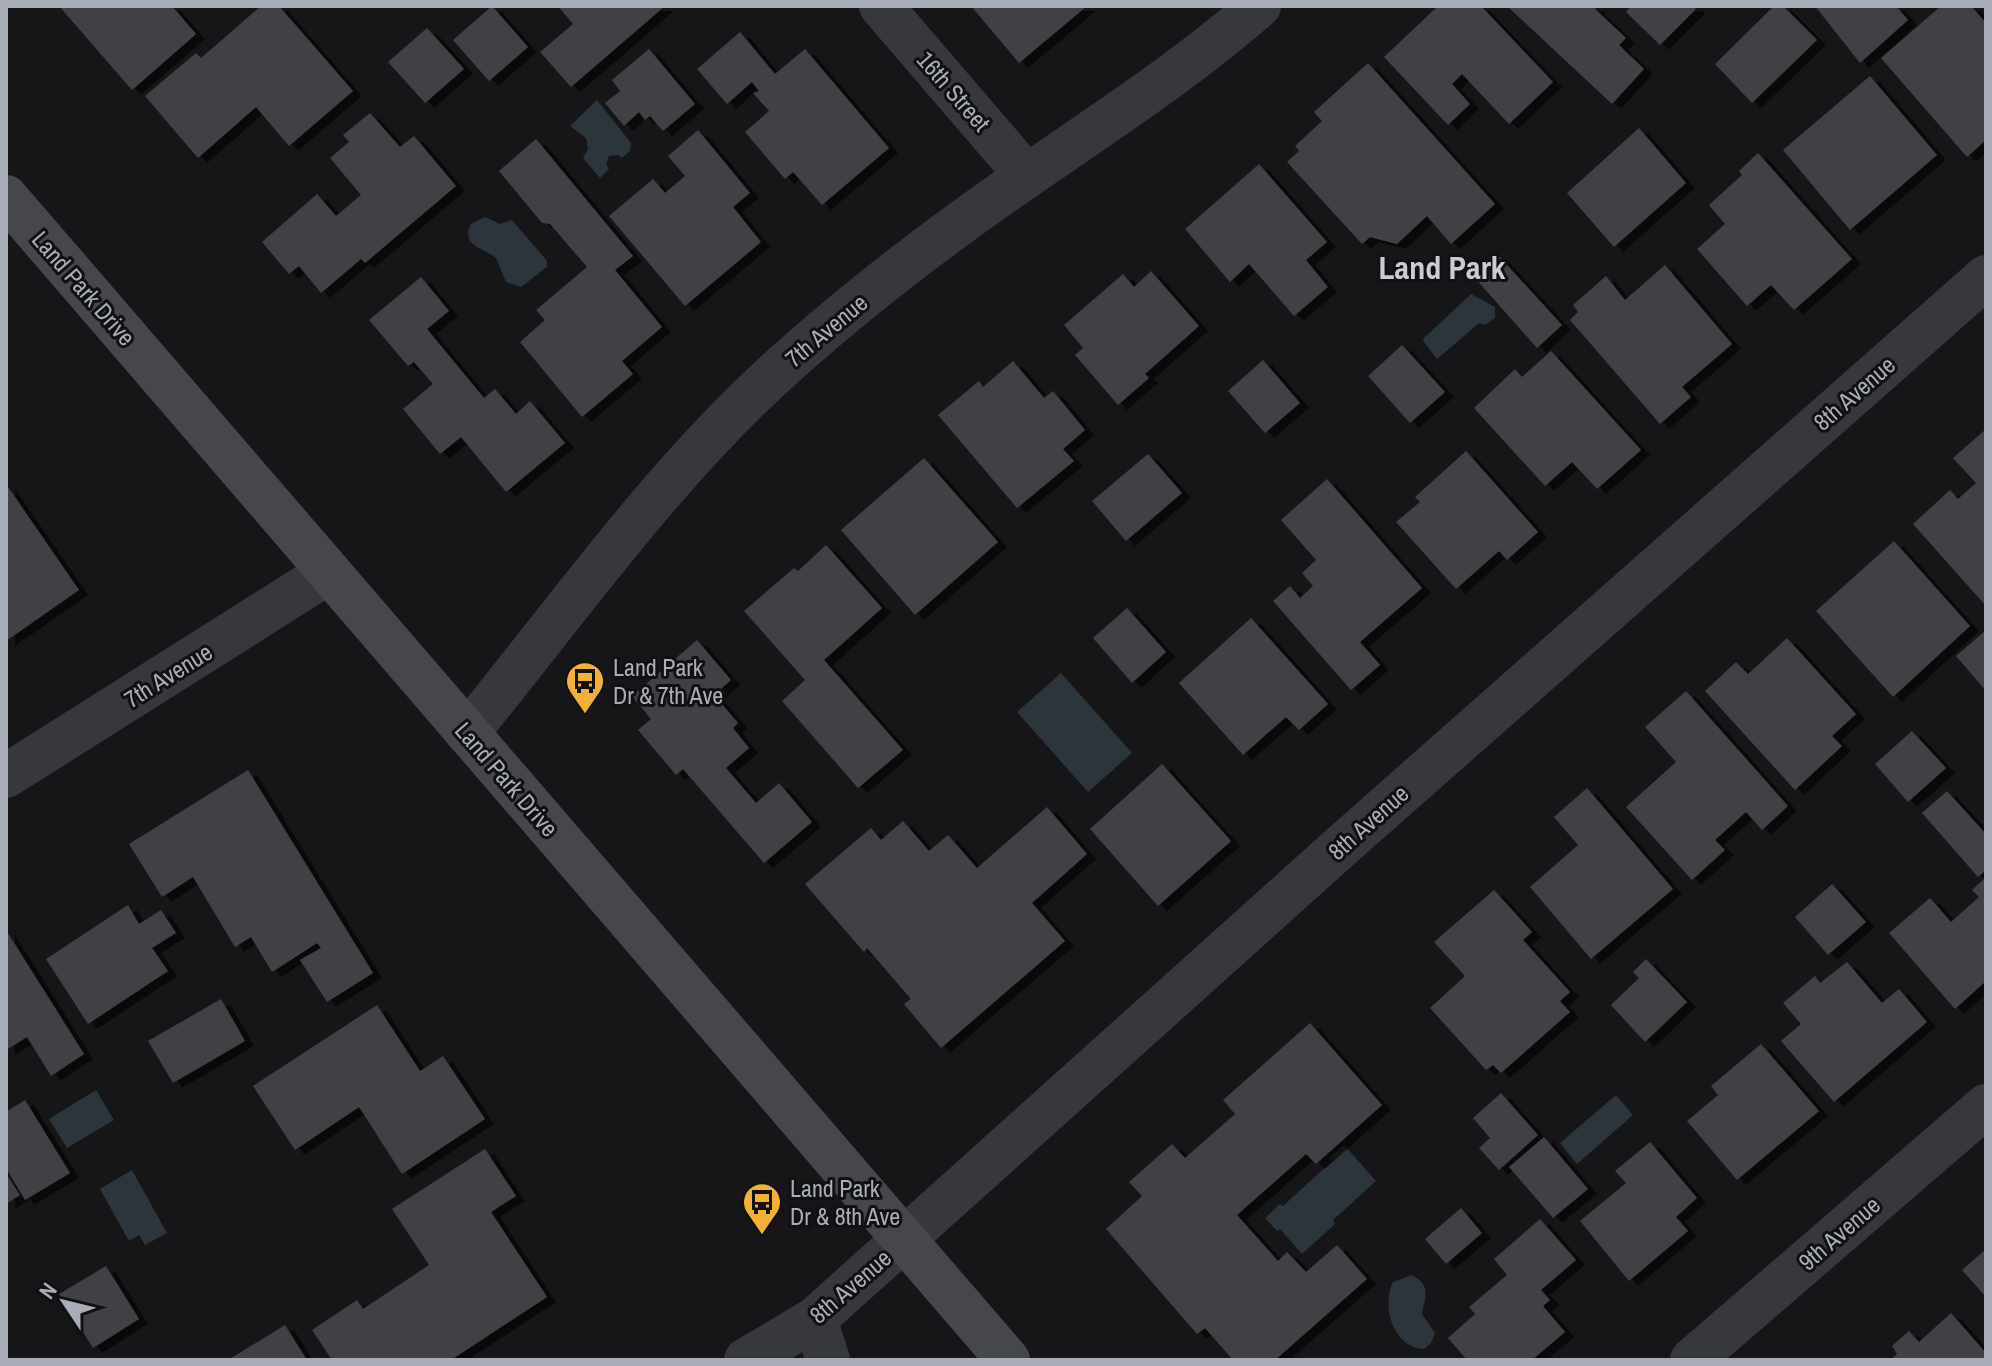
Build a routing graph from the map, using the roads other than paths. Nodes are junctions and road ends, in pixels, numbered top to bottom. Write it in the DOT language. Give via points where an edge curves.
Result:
graph roads {
  1 [pos="881,6"];
  2 [pos="1259,6"];
  3 [pos="1027,176"];
  4 [pos="6,197"];
  5 [pos="1986,277"];
  6 [pos="329,572"];
  7 [pos="467,733"];
  8 [pos="6,776"];
  9 [pos="1986,1106"];
  10 [pos="904,1240"];
  11 [pos="815,1319"];
  12 [pos="746,1360"];
  13 [pos="828,1360"];
  14 [pos="1008,1360"];
  15 [pos="1692,1360"];
  1 -- 3 [label="street, 16th Street"];
  2 -- 3 [label="street, 7th Avenue" via="1155,90"];
  3 -- 7 [label="street, 7th Avenue" via="865,295 730,416 635,522"];
  4 -- 6 [label="main road, Land Park Drive"];
  5 -- 10 [label="street, 8th Avenue"];
  6 -- 7 [label="main road, Land Park Drive"];
  6 -- 8 [label="street, 7th Avenue"];
  7 -- 10 [label="main road, Land Park Drive"];
  9 -- 15 [label="street, 9th Avenue"];
  10 -- 11 [label="street, 8th Avenue"];
  10 -- 14 [label="main road, Land Park Drive"];
  11 -- 12 [label="street, 8th Avenue"];
  11 -- 13 [label="street"];
}
